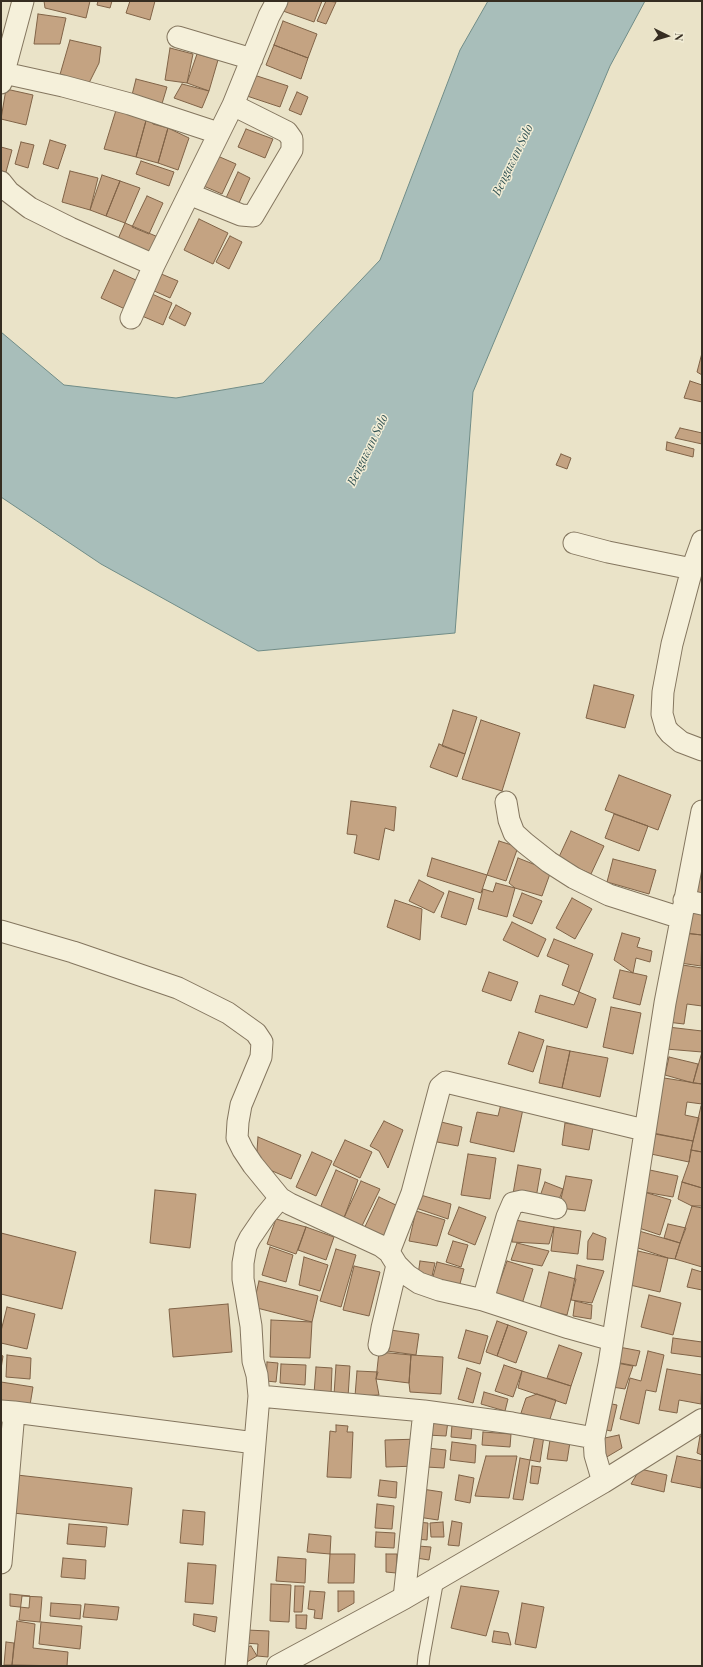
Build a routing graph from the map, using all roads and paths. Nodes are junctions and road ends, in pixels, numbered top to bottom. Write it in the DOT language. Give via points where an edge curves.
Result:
graph roads {
  1 [pos="23,1"];
  2 [pos="277,1"];
  3 [pos="178,37"];
  4 [pos="252,59"];
  5 [pos="2,78"];
  6 [pos="233,105"];
  7 [pos="218,133"];
  8 [pos="1,182"];
  9 [pos="189,194"];
  10 [pos="154,265"];
  11 [pos="131,318"];
  12 [pos="702,541"];
  13 [pos="574,543"];
  14 [pos="692,569"];
  15 [pos="702,750"];
  16 [pos="506,802"];
  17 [pos="702,811"];
  18 [pos="689,907"];
  19 [pos="1,931"];
  20 [pos="644,1130"];
  21 [pos="280,1198"];
  22 [pos="556,1208"];
  23 [pos="393,1259"];
  24 [pos="482,1300"];
  25 [pos="612,1340"];
  26 [pos="379,1345"];
  27 [pos="259,1396"];
  28 [pos="424,1411"];
  29 [pos="7,1412"];
  30 [pos="702,1420"];
  31 [pos="594,1438"];
  32 [pos="255,1443"];
  33 [pos="603,1482"];
  34 [pos="1,1555"];
  35 [pos="438,1578"];
  36 [pos="404,1598"];
  37 [pos="236,1666"];
  38 [pos="278,1666"];
  39 [pos="423,1666"];
  1 -- 5 [label="street"];
  2 -- 4 [label="street"];
  3 -- 4 [label="street"];
  4 -- 6 [label="street"];
  5 -- 7 [label="street" via="63,86"];
  6 -- 7 [label="street"];
  6 -- 9 [label="street" via="287,132 292,138 292,150 253,216 241,215"];
  7 -- 9 [label="street"];
  8 -- 10 [label="street" via="9,192 30,208"];
  9 -- 10 [label="street"];
  10 -- 11 [label="street"];
  12 -- 14 [label="street"];
  13 -- 14 [label="street"];
  14 -- 15 [label="street" via="672,644 662,714 670,734 681,742"];
  16 -- 18 [label="street" via="514,833 549,862 574,878 596,890"];
  17 -- 18 [label="street"];
  18 -- 20 [label="street"];
  19 -- 21 [label="street" via="74,952 178,988 228,1013 256,1033 262,1042 261,1057 241,1105 237,1138 250,1160"];
  20 -- 23 [label="street" via="446,1082 440,1087"];
  20 -- 25 [label="street"];
  21 -- 23 [label="street" via="381,1246"];
  21 -- 27 [label="street" via="250,1238 242,1263"];
  22 -- 24 [label="street" via="522,1201 513,1203"];
  23 -- 24 [label="street" via="418,1283"];
  23 -- 26 [label="street"];
  24 -- 25 [label="street"];
  25 -- 31 [label="street"];
  27 -- 28 [label="street"];
  27 -- 32 [label="street"];
  28 -- 31 [label="street"];
  28 -- 36 [label="street"];
  29 -- 32 [label="street"];
  29 -- 34 [label="street"];
  30 -- 33 [label="street"];
  31 -- 33 [label="street"];
  32 -- 37 [label="street"];
  33 -- 35 [label="street"];
  35 -- 36 [label="street"];
  35 -- 39 [label="lane"];
  36 -- 38 [label="street"];
}
